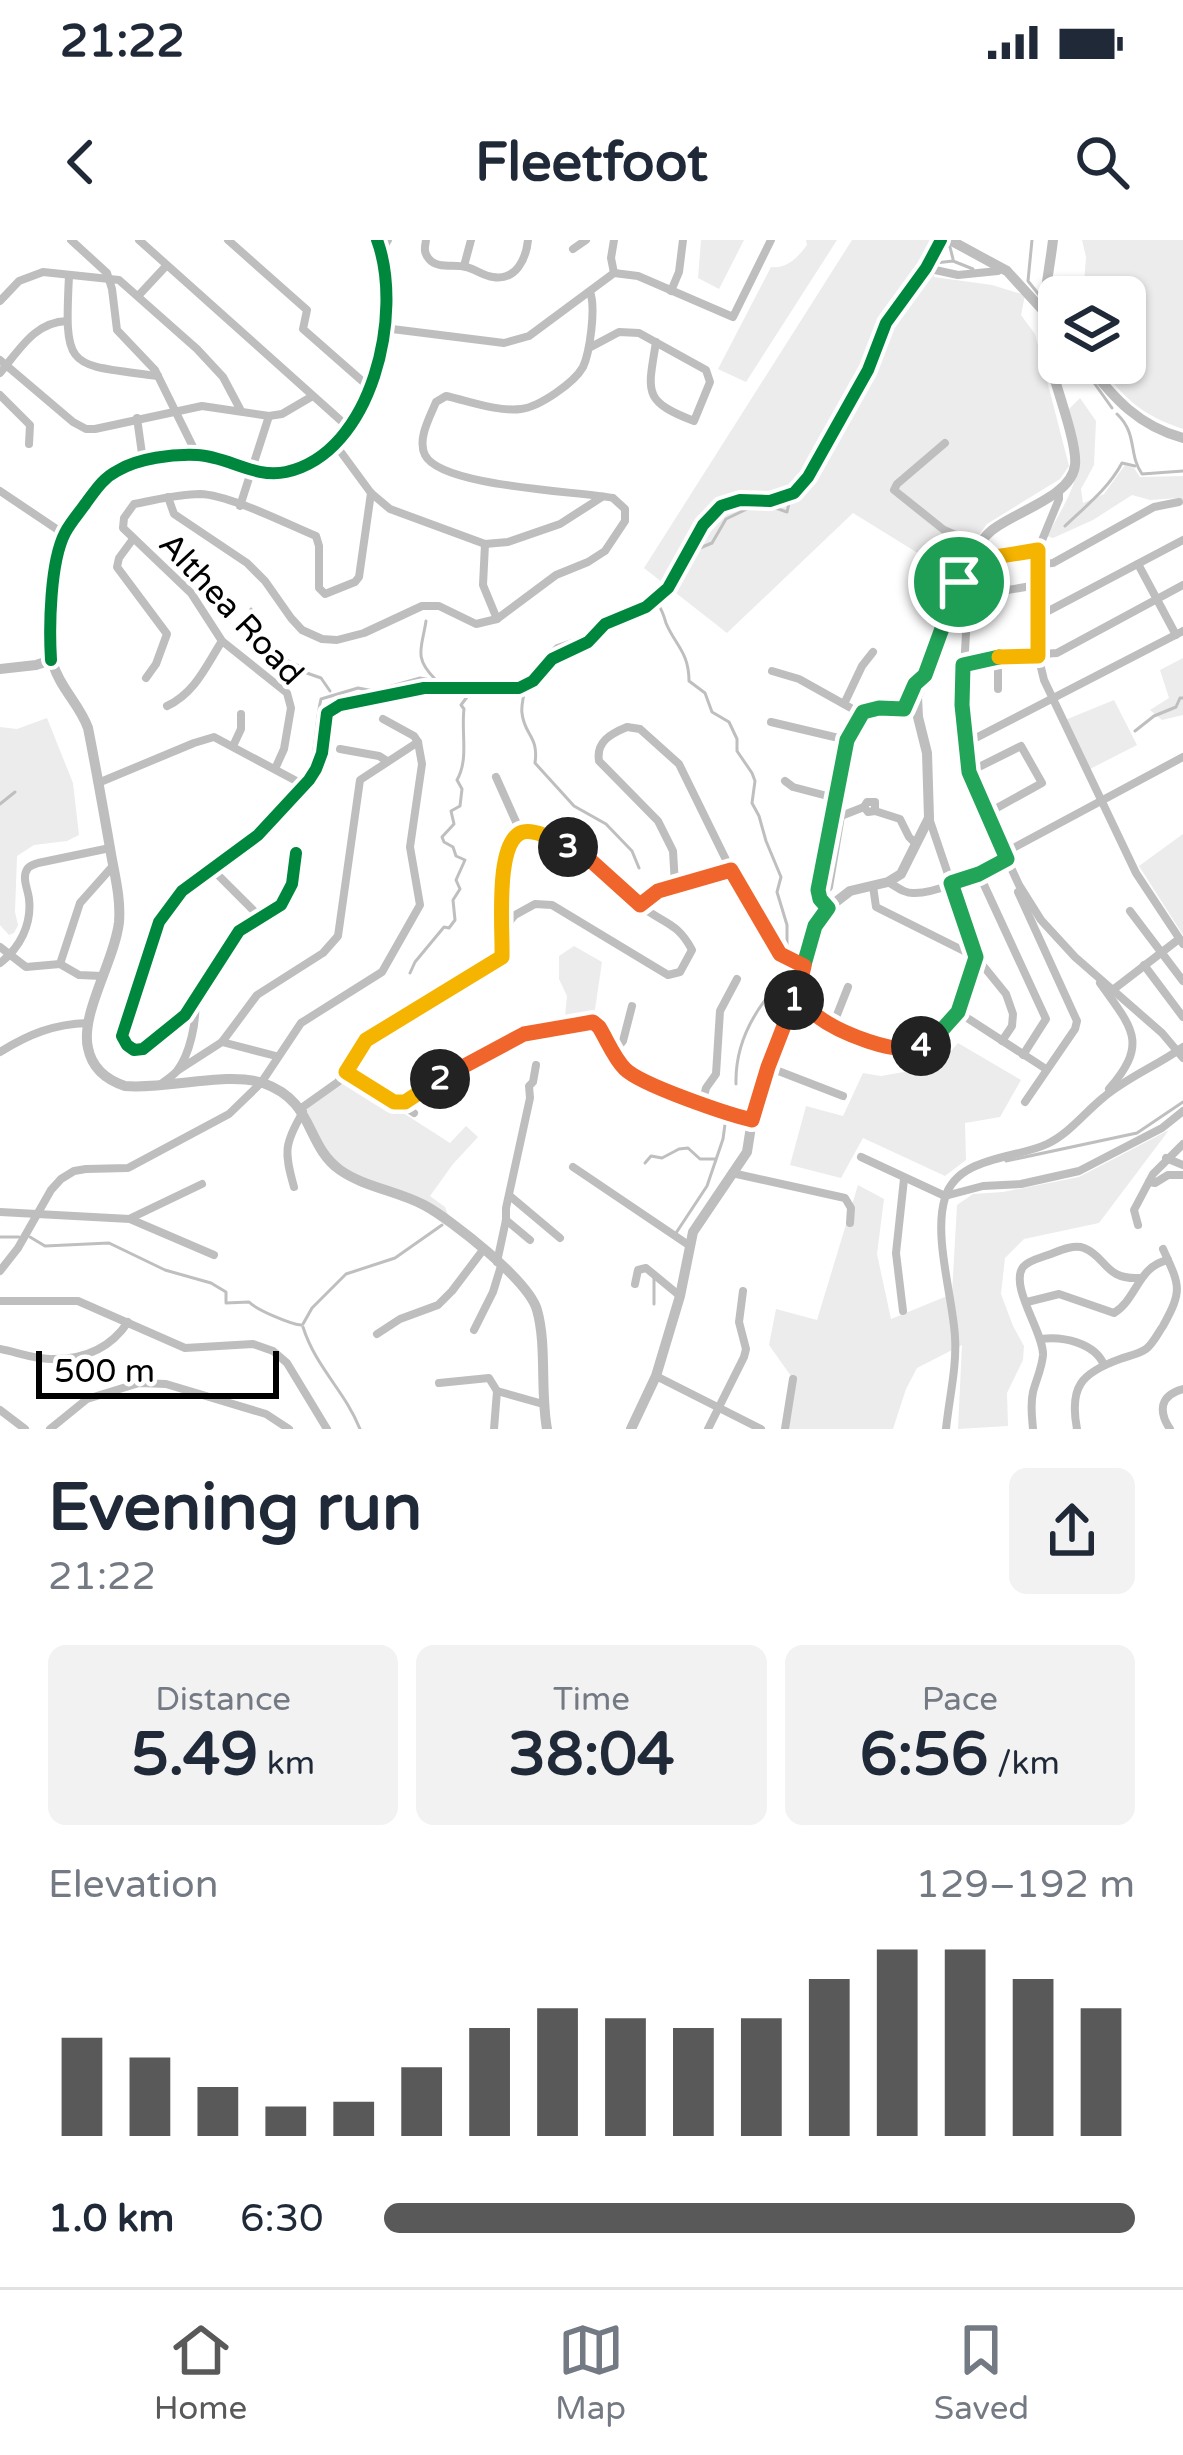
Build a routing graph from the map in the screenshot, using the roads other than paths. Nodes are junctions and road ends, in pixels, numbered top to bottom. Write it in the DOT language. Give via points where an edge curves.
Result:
graph roads {
  1 [pos="71,240"];
  2 [pos="139,240"];
  3 [pos="228,240"];
  4 [pos="426,240"];
  5 [pos="471,240"];
  6 [pos="528,240"];
  7 [pos="586,240"];
  8 [pos="614,240"];
  9 [pos="683,240"];
  10 [pos="771,240"];
  11 [pos="946,240"];
  12 [pos="1053,240"];
  13 [pos="382,244"];
  14 [pos="573,249"];
  15 [pos="167,265"];
  16 [pos="464,266"];
  17 [pos="926,268"];
  18 [pos="998,272"];
  19 [pos="614,273"];
  20 [pos="69,276"];
  21 [pos="1046,276"];
  22 [pos="110,279"];
  23 [pos="0,282"];
  24 [pos="9,290"];
  25 [pos="671,291"];
  26 [pos="590,292"];
  27 [pos="139,295"];
  28 [pos="1038,296"];
  29 [pos="0,301"];
  30 [pos="67,321"];
  31 [pos="385,328"];
  32 [pos="656,342"];
  33 [pos="588,349"];
  34 [pos="2,366"];
  35 [pos="160,376"];
  36 [pos="1056,384"];
  37 [pos="1103,384"];
  38 [pos="370,388"];
  39 [pos="0,395"];
  40 [pos="311,397"];
  41 [pos="176,410"];
  42 [pos="241,410"];
  43 [pos="269,416"];
  44 [pos="137,418"];
  45 [pos="349,428"];
  46 [pos="1183,438"];
  47 [pos="945,443"];
  48 [pos="29,444"];
  49 [pos="334,444"];
  50 [pos="197,455"];
  51 [pos="143,461"];
  52 [pos="253,470"];
  53 [pos="1059,490"];
  54 [pos="0,491"];
  55 [pos="371,493"];
  56 [pos="604,496"];
  57 [pos="168,497"];
  58 [pos="1178,502"];
  59 [pos="240,506"];
  60 [pos="64,534"];
  61 [pos="133,539"];
  62 [pos="1183,540"];
  63 [pos="484,544"];
  64 [pos="1038,550"];
  65 [pos="970,561"];
  66 [pos="1038,564"];
  67 [pos="1138,564"];
  68 [pos="959,582"];
  69 [pos="1037,585"];
  70 [pos="1183,585"];
  71 [pos="967,597"];
  72 [pos="1157,599"];
  73 [pos="1037,617"];
  74 [pos="497,619"];
  75 [pos="1179,633"];
  76 [pos="222,640"];
  77 [pos="874,652"];
  78 [pos="1038,656"];
  79 [pos="998,657"];
  80 [pos="51,660"];
  81 [pos="963,665"];
  82 [pos="0,667"];
  83 [pos="772,671"];
  84 [pos="925,675"];
  85 [pos="146,678"];
  86 [pos="998,689"];
  87 [pos="1052,700"];
  88 [pos="844,704"];
  89 [pos="167,706"];
  90 [pos="241,714"];
  91 [pos="860,714"];
  92 [pos="382,719"];
  93 [pos="771,722"];
  94 [pos="847,740"];
  95 [pos="418,742"];
  96 [pos="965,743"];
  97 [pos="233,746"];
  98 [pos="340,749"];
  99 [pos="1183,758"];
  100 [pos="387,760"];
  101 [pos="275,769"];
  102 [pos="969,772"];
  103 [pos="496,777"];
  104 [pos="785,781"];
  105 [pos="98,783"];
  106 [pos="304,784"];
  107 [pos="835,798"];
  108 [pos="1102,801"];
  109 [pos="986,814"];
  110 [pos="929,818"];
  111 [pos="521,832"];
  112 [pos="916,844"];
  113 [pos="110,848"];
  114 [pos="296,853"];
  115 [pos="1005,856"];
  116 [pos="113,866"];
  117 [pos="212,869"];
  118 [pos="731,870"];
  119 [pos="979,874"];
  120 [pos="888,882"];
  121 [pos="951,883"];
  122 [pos="675,885"];
  123 [pos="873,885"];
  124 [pos="1019,885"];
  125 [pos="824,904"];
  126 [pos="640,905"];
  127 [pos="1130,911"];
  128 [pos="261,918"];
  129 [pos="503,929"];
  130 [pos="1181,942"];
  131 [pos="0,947"];
  132 [pos="1161,952"];
  133 [pos="10,956"];
  134 [pos="976,957"];
  135 [pos="0,963"];
  136 [pos="60,964"];
  137 [pos="1144,965"];
  138 [pos="804,966"];
  139 [pos="104,976"];
  140 [pos="1097,976"];
  141 [pos="737,980"];
  142 [pos="1183,981"];
  143 [pos="848,987"];
  144 [pos="1114,990"];
  145 [pos="798,992"];
  146 [pos="195,1000"];
  147 [pos="632,1006"];
  148 [pos="958,1012"];
  149 [pos="185,1014"];
  150 [pos="1183,1017"];
  151 [pos="196,1018"];
  152 [pos="88,1023"];
  153 [pos="833,1025"];
  154 [pos="1002,1041"];
  155 [pos="222,1042"];
  156 [pos="0,1052"];
  157 [pos="614,1052"];
  158 [pos="1181,1052"];
  159 [pos="1023,1055"];
  160 [pos="276,1056"];
  161 [pos="536,1065"];
  162 [pos="768,1067"];
  163 [pos="1046,1069"];
  164 [pos="177,1071"];
  165 [pos="346,1072"];
  166 [pos="261,1083"];
  167 [pos="158,1085"];
  168 [pos="842,1096"];
  169 [pos="1104,1096"];
  170 [pos="1025,1102"];
  171 [pos="399,1103"];
  172 [pos="702,1104"];
  173 [pos="302,1110"];
  174 [pos="1183,1111"];
  175 [pos="414,1113"];
  176 [pos="752,1120"];
  177 [pos="1183,1144"];
  178 [pos="861,1157"];
  179 [pos="1166,1159"];
  180 [pos="1183,1165"];
  181 [pos="573,1167"];
  182 [pos="732,1173"];
  183 [pos="1183,1175"];
  184 [pos="904,1179"];
  185 [pos="1149,1182"];
  186 [pos="202,1184"];
  187 [pos="294,1187"];
  188 [pos="510,1196"];
  189 [pos="945,1196"];
  190 [pos="0,1212"];
  191 [pos="37,1214"];
  192 [pos="130,1219"];
  193 [pos="506,1220"];
  194 [pos="850,1223"];
  195 [pos="1138,1225"];
  196 [pos="560,1238"];
  197 [pos="530,1240"];
  198 [pos="690,1246"];
  199 [pos="1163,1249"];
  200 [pos="483,1250"];
  201 [pos="214,1255"];
  202 [pos="1168,1259"];
  203 [pos="499,1264"];
  204 [pos="0,1271"];
  205 [pos="1140,1278"];
  206 [pos="635,1284"];
  207 [pos="743,1291"];
  208 [pos="680,1296"];
  209 [pos="0,1300"];
  210 [pos="1027,1302"];
  211 [pos="903,1311"];
  212 [pos="128,1322"];
  213 [pos="474,1330"];
  214 [pos="377,1334"];
  215 [pos="1041,1340"];
  216 [pos="0,1349"];
  217 [pos="1104,1365"];
  218 [pos="656,1376"];
  219 [pos="793,1378"];
  220 [pos="439,1383"];
  221 [pos="1183,1389"];
  222 [pos="497,1391"];
  223 [pos="543,1404"];
  224 [pos="719,1408"];
  225 [pos="0,1410"];
  226 [pos="25,1429"];
  227 [pos="50,1429"];
  228 [pos="289,1429"];
  229 [pos="327,1429"];
  230 [pos="494,1429"];
  231 [pos="547,1429"];
  232 [pos="631,1429"];
  233 [pos="709,1429"];
  234 [pos="761,1429"];
  235 [pos="785,1429"];
  236 [pos="946,1429"];
  237 [pos="1033,1429"];
  238 [pos="1077,1429"];
  239 [pos="1170,1429"];
  1 -- 22 [label="street"];
  2 -- 15 [label="street"];
  3 -- 38 [label="street" via="307,310 303,329"];
  4 -- 16 [label="street" via="428,258"];
  5 -- 16 [label="street"];
  6 -- 16 [label="street" via="520,266 506,276"];
  7 -- 14 [label="street"];
  8 -- 19 [label="street"];
  9 -- 25 [label="street"];
  10 -- 25 [label="street" via="733,317"];
  11 -- 17 [label="street"];
  11 -- 28 [label="main road"];
  12 -- 21 [label="main road"];
  13 -- 31 [label="main road"];
  15 -- 27 [label="street"];
  15 -- 40 [label="street"];
  17 -- 18 [label="street"];
  17 -- 106 [label="street" via="886,323 868,370 794,493 721,506 668,588 519,688 424,688 340,705 327,713 316,769"];
  19 -- 25 [label="street"];
  19 -- 26 [label="street"];
  20 -- 22 [label="street"];
  20 -- 24 [label="street" via="43,272"];
  20 -- 30 [label="street"];
  22 -- 27 [label="street"];
  22 -- 35 [label="street" via="117,330"];
  23 -- 24 [label="street"];
  24 -- 29 [label="street"];
  26 -- 31 [label="street" via="529,336 504,343"];
  26 -- 33 [label="street"];
  27 -- 42 [label="street" via="224,376"];
  30 -- 34 [label="street" via="40,328"];
  30 -- 35 [label="street" via="70,349 90,367"];
  31 -- 38 [label="main road"];
  32 -- 32 [label="street" via="706,370 710,382 694,421 668,411 652,393"];
  32 -- 33 [label="street" via="620,332"];
  33 -- 56 [label="street" via="577,374 534,406 441,398 423,453 434,466 476,480"];
  34 -- 44 [label="street" via="86,428"];
  35 -- 41 [label="street"];
  36 -- 53 [label="main road" via="1075,457"];
  37 -- 46 [label="main road" via="1132,415"];
  38 -- 45 [label="main road"];
  39 -- 48 [label="street" via="30,424"];
  40 -- 43 [label="street"];
  40 -- 45 [label="street"];
  41 -- 42 [label="street"];
  41 -- 44 [label="street"];
  41 -- 50 [label="street"];
  42 -- 43 [label="street"];
  43 -- 52 [label="street"];
  44 -- 51 [label="street"];
  45 -- 49 [label="main road"];
  47 -- 68 [label="street" via="894,490 962,540"];
  49 -- 52 [label="main road" via="287,472"];
  49 -- 55 [label="street"];
  50 -- 51 [label="main road"];
  50 -- 52 [label="main road"];
  51 -- 60 [label="main road" via="106,478"];
  52 -- 59 [label="street"];
  53 -- 64 [label="street"];
  53 -- 65 [label="main road" via="993,530"];
  54 -- 60 [label="street"];
  55 -- 59 [label="street, Althea Road" via="359,577 325,594 316,536"];
  55 -- 63 [label="street" via="390,509"];
  56 -- 63 [label="street" via="560,524"];
  56 -- 74 [label="street" via="625,509 605,551"];
  57 -- 59 [label="street, Althea Road" via="204,494"];
  57 -- 61 [label="street, Althea Road" via="129,509 123,528"];
  57 -- 74 [label="street" via="174,514 247,563 291,619 322,639 364,632 422,606 476,624"];
  58 -- 66 [label="street"];
  60 -- 80 [label="main road" via="48,598"];
  61 -- 76 [label="street, Althea Road" via="190,593"];
  61 -- 85 [label="street" via="117,567 167,634"];
  62 -- 67 [label="street"];
  63 -- 74 [label="street" via="483,585"];
  64 -- 65 [label="street"];
  64 -- 66 [label="street"];
  65 -- 68 [label="main road"];
  65 -- 71 [label="street"];
  66 -- 69 [label="street"];
  67 -- 72 [label="street"];
  67 -- 73 [label="street"];
  68 -- 84 [label="main road"];
  69 -- 71 [label="street"];
  69 -- 73 [label="street"];
  70 -- 72 [label="street"];
  71 -- 81 [label="street"];
  72 -- 75 [label="street"];
  72 -- 78 [label="street"];
  73 -- 78 [label="street"];
  75 -- 87 [label="street"];
  76 -- 89 [label="street" via="193,689"];
  76 -- 101 [label="street, Althea Road" via="287,693 291,708"];
  77 -- 88 [label="street"];
  78 -- 79 [label="street"];
  78 -- 87 [label="street"];
  79 -- 81 [label="street"];
  79 -- 86 [label="street"];
  80 -- 82 [label="main road"];
  80 -- 105 [label="main road" via="86,720"];
  81 -- 96 [label="street"];
  83 -- 88 [label="street"];
  84 -- 91 [label="street" via="901,710"];
  84 -- 110 [label="main road" via="917,697"];
  87 -- 96 [label="street"];
  87 -- 108 [label="street"];
  88 -- 91 [label="street"];
  90 -- 97 [label="street"];
  91 -- 94 [label="street"];
  92 -- 95 [label="street"];
  93 -- 94 [label="street"];
  94 -- 107 [label="street"];
  95 -- 100 [label="street"];
  95 -- 160 [label="street" via="410,847 420,905 382,972 301,1023"];
  96 -- 102 [label="street"];
  97 -- 101 [label="street"];
  97 -- 105 [label="street" via="214,737"];
  98 -- 100 [label="street"];
  99 -- 108 [label="street"];
  100 -- 155 [label="street" via="361,780 338,936 257,995"];
  101 -- 106 [label="street"];
  102 -- 109 [label="street"];
  102 -- 109 [label="street" via="1021,746 1042,783"];
  103 -- 111 [label="street"];
  104 -- 107 [label="street"];
  105 -- 113 [label="main road"];
  106 -- 117 [label="street" via="259,835"];
  107 -- 125 [label="street" via="818,890"];
  108 -- 115 [label="street"];
  108 -- 130 [label="street"];
  109 -- 115 [label="street"];
  110 -- 112 [label="main road"];
  110 -- 121 [label="street"];
  111 -- 126 [label="street" via="589,859"];
  111 -- 129 [label="street" via="506,848"];
  112 -- 120 [label="main road"];
  112 -- 125 [label="street" via="900,819 875,811 873,801 841,816"];
  113 -- 116 [label="main road"];
  113 -- 133 [label="street" via="28,868 30,916"];
  114 -- 128 [label="street" via="281,905"];
  115 -- 119 [label="street"];
  115 -- 124 [label="street"];
  116 -- 136 [label="street" via="80,903"];
  116 -- 139 [label="main road" via="119,920"];
  117 -- 128 [label="street"];
  117 -- 149 [label="street" via="159,922 122,1036 134,1051 143,1049"];
  118 -- 122 [label="street"];
  118 -- 122 [label="street" via="679,764 627,727 601,743 598,761 658,821 673,851"];
  118 -- 138 [label="street" via="780,954"];
  119 -- 121 [label="street"];
  119 -- 159 [label="street" via="1046,1019"];
  120 -- 121 [label="street" via="911,894"];
  120 -- 123 [label="main road"];
  121 -- 134 [label="street"];
  122 -- 126 [label="street"];
  123 -- 125 [label="main road"];
  123 -- 134 [label="street" via="876,907"];
  124 -- 140 [label="street" via="1041,920"];
  124 -- 163 [label="street" via="1077,1021"];
  125 -- 138 [label="main road"];
  126 -- 129 [label="street" via="683,933 692,950 680,972 668,975 552,905 535,904"];
  127 -- 132 [label="street"];
  128 -- 146 [label="street" via="239,931"];
  129 -- 165 [label="street" via="502,957 366,1040"];
  130 -- 132 [label="street"];
  131 -- 133 [label="street"];
  132 -- 137 [label="street"];
  132 -- 142 [label="street"];
  133 -- 135 [label="street"];
  133 -- 136 [label="street" via="26,967"];
  134 -- 148 [label="street"];
  134 -- 154 [label="street" via="1013,1014"];
  136 -- 139 [label="street"];
  137 -- 144 [label="street"];
  137 -- 150 [label="street"];
  138 -- 145 [label="main road"];
  139 -- 152 [label="main road"];
  140 -- 144 [label="street"];
  140 -- 169 [label="street" via="1133,1038 1128,1065"];
  141 -- 172 [label="street" via="720,1011 716,1074"];
  143 -- 153 [label="street"];
  144 -- 158 [label="street"];
  145 -- 153 [label="street"];
  145 -- 162 [label="main road"];
  146 -- 149 [label="street"];
  146 -- 151 [label="street"];
  147 -- 157 [label="street"];
  148 -- 153 [label="street" via="911,1051"];
  148 -- 154 [label="street"];
  149 -- 151 [label="street"];
  151 -- 164 [label="street"];
  152 -- 156 [label="street" via="60,1024"];
  152 -- 167 [label="main road" via="88,1052 106,1077 131,1087"];
  154 -- 159 [label="street"];
  155 -- 160 [label="street"];
  155 -- 164 [label="street"];
  157 -- 171 [label="street" via="593,1022 524,1034"];
  157 -- 172 [label="street" via="625,1070"];
  158 -- 169 [label="street"];
  159 -- 163 [label="street"];
  160 -- 166 [label="street"];
  161 -- 188 [label="street"];
  162 -- 168 [label="street"];
  162 -- 176 [label="main road"];
  163 -- 170 [label="street"];
  164 -- 167 [label="street"];
  165 -- 171 [label="street"];
  165 -- 173 [label="street"];
  166 -- 167 [label="main road"];
  166 -- 173 [label="main road"];
  166 -- 191 [label="street" via="229,1114 128,1168 74,1171"];
  169 -- 189 [label="street" via="1052,1142 989,1160"];
  171 -- 175 [label="street"];
  172 -- 176 [label="street"];
  173 -- 187 [label="street" via="285,1152"];
  173 -- 200 [label="main road" via="339,1169 422,1204"];
  174 -- 189 [label="street" via="1079,1171"];
  176 -- 182 [label="main road" via="747,1152"];
  177 -- 179 [label="street"];
  178 -- 184 [label="street"];
  179 -- 180 [label="street"];
  179 -- 185 [label="street"];
  181 -- 198 [label="street"];
  182 -- 194 [label="street" via="845,1198"];
  182 -- 198 [label="main road"];
  183 -- 185 [label="street"];
  184 -- 189 [label="street"];
  184 -- 211 [label="street" via="896,1253"];
  185 -- 195 [label="street" via="1134,1210"];
  186 -- 192 [label="street"];
  188 -- 193 [label="street"];
  188 -- 196 [label="street"];
  189 -- 236 [label="street" via="956,1343"];
  190 -- 191 [label="street"];
  191 -- 192 [label="street"];
  191 -- 204 [label="street"];
  192 -- 201 [label="street"];
  193 -- 197 [label="street"];
  193 -- 203 [label="street"];
  198 -- 208 [label="main road"];
  199 -- 202 [label="street"];
  200 -- 203 [label="main road"];
  200 -- 214 [label="street" via="438,1306"];
  202 -- 205 [label="street"];
  202 -- 217 [label="street" via="1178,1303 1148,1347"];
  203 -- 213 [label="street"];
  203 -- 223 [label="main road" via="536,1307"];
  205 -- 210 [label="street" via="1114,1313 1059,1294"];
  205 -- 210 [label="street" via="1120,1276 1071,1247 1027,1262 1019,1280"];
  206 -- 208 [label="street" via="646,1268"];
  207 -- 224 [label="street" via="746,1349"];
  208 -- 218 [label="main road"];
  209 -- 212 [label="street" via="78,1301"];
  210 -- 215 [label="street"];
  212 -- 216 [label="street" via="98,1352 50,1359"];
  212 -- 229 [label="street" via="185,1348 254,1344 273,1351"];
  215 -- 217 [label="street" via="1092,1348"];
  215 -- 237 [label="street"];
  217 -- 238 [label="street" via="1081,1381"];
  218 -- 224 [label="street"];
  218 -- 232 [label="main road"];
  219 -- 235 [label="street"];
  220 -- 222 [label="street" via="490,1378"];
  221 -- 239 [label="street" via="1163,1406"];
  222 -- 223 [label="street"];
  222 -- 230 [label="street"];
  223 -- 231 [label="main road"];
  224 -- 233 [label="street"];
  224 -- 234 [label="street"];
  225 -- 226 [label="street"];
  227 -- 228 [label="street" via="87,1399 139,1383 266,1414"];
}
